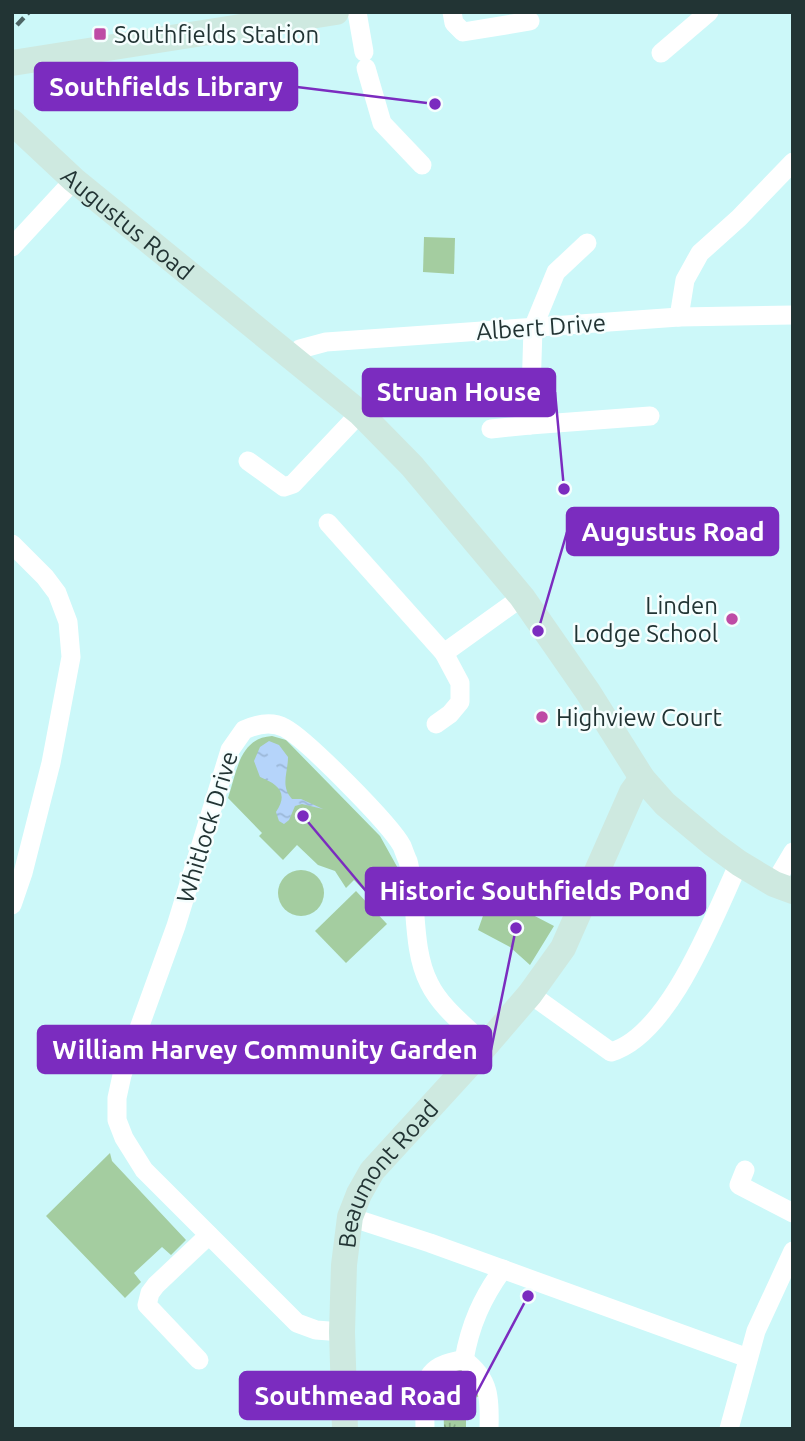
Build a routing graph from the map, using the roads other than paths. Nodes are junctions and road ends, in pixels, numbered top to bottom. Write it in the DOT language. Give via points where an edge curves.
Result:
graph roads {
  1 [pos="336,12"];
  2 [pos="357,12"];
  3 [pos="452,12"];
  4 [pos="709,12"];
  5 [pos="265,18"];
  6 [pos="530,20"];
  7 [pos="661,53"];
  8 [pos="12,64"];
  9 [pos="12,122"];
  10 [pos="793,162"];
  11 [pos="422,165"];
  12 [pos="74,180"];
  13 [pos="587,243"];
  14 [pos="12,247"];
  15 [pos="793,315"];
  16 [pos="679,317"];
  17 [pos="533,328"];
  18 [pos="293,357"];
  19 [pos="360,413"];
  20 [pos="650,416"];
  21 [pos="530,425"];
  22 [pos="491,429"];
  23 [pos="248,461"];
  24 [pos="328,523"];
  25 [pos="12,544"];
  26 [pos="522,597"];
  27 [pos="444,653"];
  28 [pos="436,724"];
  29 [pos="642,778"];
  30 [pos="793,852"];
  31 [pos="740,863"];
  32 [pos="783,888"];
  33 [pos="12,905"];
  34 [pos="530,994"];
  35 [pos="486,1046"];
  36 [pos="745,1170"];
  37 [pos="793,1213"];
  38 [pos="350,1217"];
  39 [pos="209,1235"];
  40 [pos="793,1251"];
  41 [pos="503,1269"];
  42 [pos="342,1332"];
  43 [pos="748,1358"];
  44 [pos="199,1360"];
  45 [pos="464,1360"];
  46 [pos="345,1429"];
  47 [pos="425,1429"];
  48 [pos="489,1429"];
  49 [pos="729,1429"];
  1 -- 5 [label="street"];
  2 -- 11 [label="street" via="382,123"];
  3 -- 6 [label="street" via="454,23 463,32"];
  4 -- 7 [label="street"];
  5 -- 8 [label="street"];
  9 -- 12 [label="street, Augustus Road"];
  10 -- 16 [label="street" via="700,253 685,280"];
  12 -- 14 [label="street"];
  12 -- 18 [label="street, Augustus Road"];
  13 -- 17 [label="street" via="556,272"];
  15 -- 16 [label="street, Albert Drive"];
  16 -- 17 [label="street, Albert Drive"];
  17 -- 18 [label="street, Albert Drive" via="326,342 300,349"];
  17 -- 21 [label="street"];
  18 -- 19 [label="street, Augustus Road"];
  19 -- 23 [label="street" via="293,484 284,487"];
  19 -- 26 [label="street, Augustus Road" via="412,466"];
  20 -- 21 [label="street"];
  21 -- 22 [label="street"];
  24 -- 27 [label="street"];
  25 -- 33 [label="street" via="57,593 68,622 71,657 51,763"];
  26 -- 27 [label="street"];
  26 -- 29 [label="street, Augustus Road"];
  27 -- 28 [label="street" via="460,683 460,702"];
  29 -- 31 [label="street, Augustus Road" via="681,818"];
  29 -- 34 [label="street, Beaumont Road" via="568,938"];
  30 -- 32 [label="street"];
  31 -- 32 [label="street, Augustus Road"];
  31 -- 34 [label="street" via="679,989 655,1023 624,1048 611,1052"];
  34 -- 35 [label="street, Beaumont Road"];
  35 -- 38 [label="street, Beaumont Road" via="372,1171"];
  35 -- 39 [label="street, Whitlock Drive" via="429,984 423,970 411,877 401,846 387,827 284,727 266,723 244,730 230,750 117,1098 117,1120 132,1154"];
  36 -- 37 [label="street" via="739,1185"];
  38 -- 41 [label="street"];
  38 -- 42 [label="street, Beaumont Road" via="344,1252"];
  39 -- 42 [label="street, Whitlock Drive" via="297,1322"];
  39 -- 44 [label="street" via="156,1285 147,1305"];
  40 -- 43 [label="street"];
  41 -- 43 [label="street"];
  41 -- 45 [label="street" via="473,1320"];
  42 -- 46 [label="street, Beaumont Road"];
  43 -- 49 [label="street"];
  45 -- 47 [label="street" via="438,1366 432,1372 425,1392"];
  45 -- 48 [label="street" via="478,1370 488,1390"];
}
